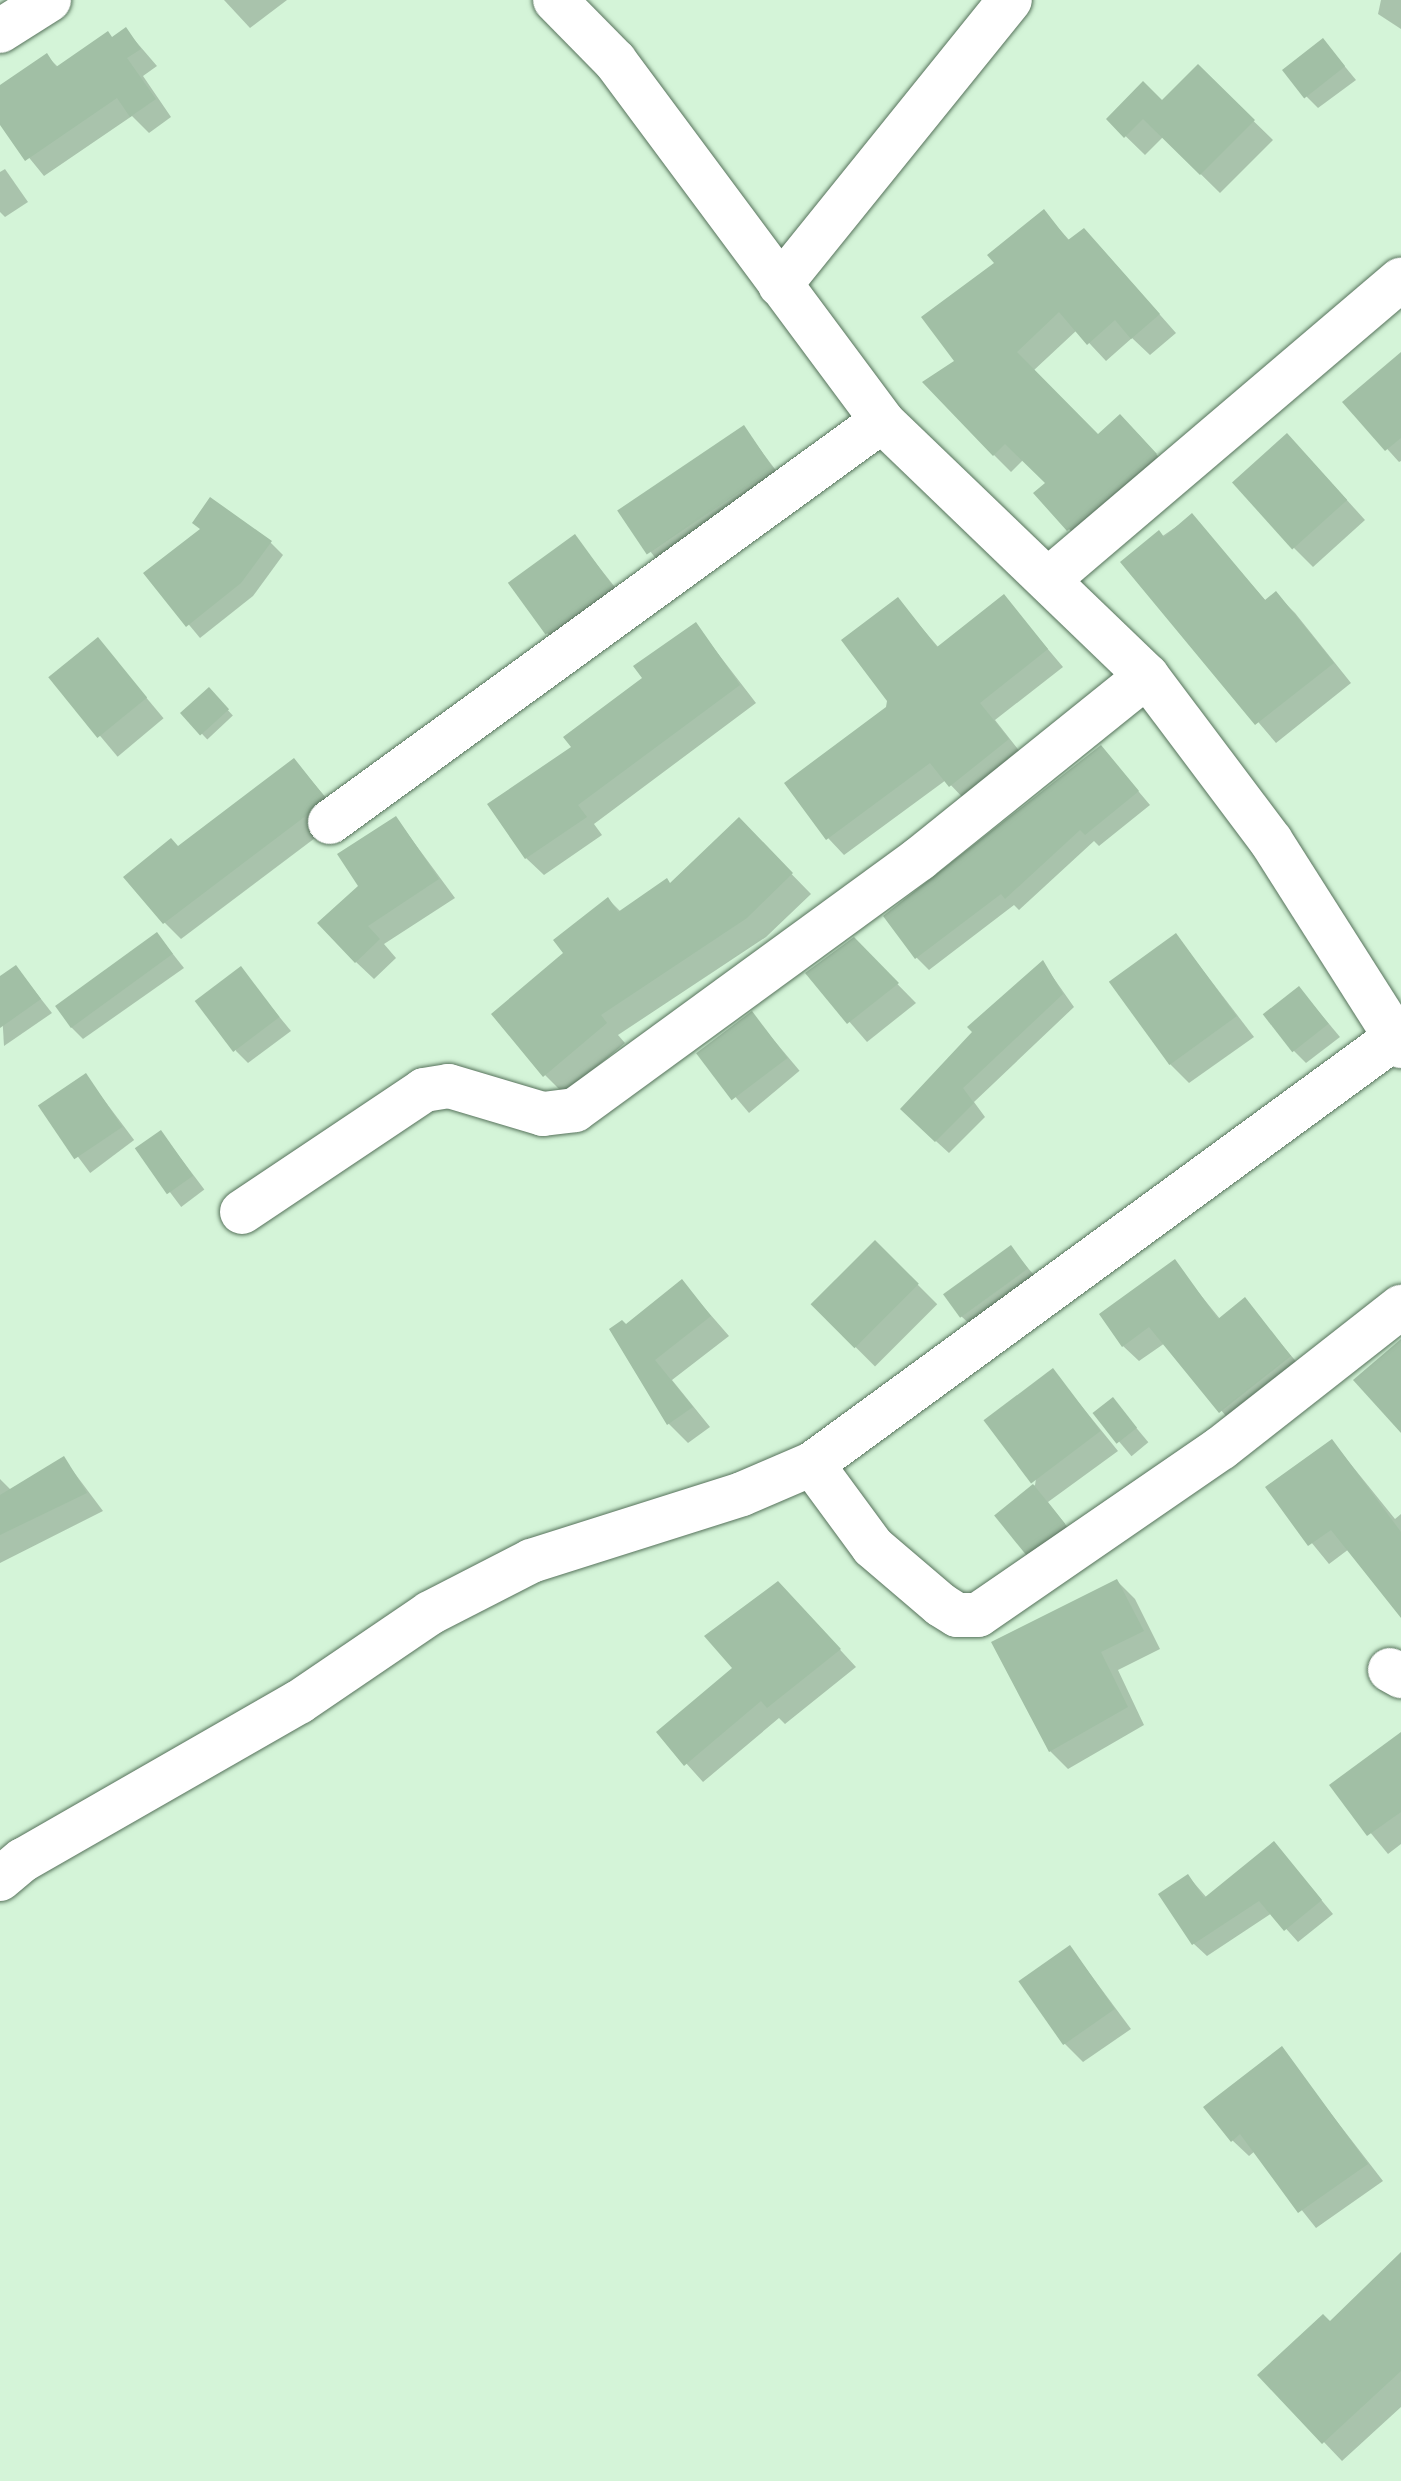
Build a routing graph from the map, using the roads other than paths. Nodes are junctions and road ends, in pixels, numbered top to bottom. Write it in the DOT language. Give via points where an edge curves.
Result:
graph roads {
  1 [pos="49,0"];
  2 [pos="555,0"];
  3 [pos="1010,0"];
  4 [pos="0,31"];
  5 [pos="1401,279"];
  6 [pos="780,285"];
  7 [pos="882,421"];
  8 [pos="1049,579"];
  9 [pos="1147,676"];
  10 [pos="330,822"];
  11 [pos="1398,1042"];
  12 [pos="242,1212"];
  13 [pos="1401,1307"];
  14 [pos="812,1464"];
  15 [pos="0,1879"];
  1 -- 4 [label="street"];
  2 -- 6 [label="street" via="615,61"];
  3 -- 6 [label="street"];
  5 -- 8 [label="street"];
  6 -- 7 [label="street"];
  7 -- 8 [label="street"];
  7 -- 10 [label="street"];
  8 -- 9 [label="street"];
  9 -- 11 [label="street" via="1271,841"];
  9 -- 12 [label="street" via="919,859 575,1110 543,1114 460,1088 424,1090"];
  11 -- 14 [label="street"];
  13 -- 14 [label="street" via="1221,1448 978,1615 957,1615 941,1605 873,1547"];
  14 -- 15 [label="street" via="742,1494 531,1561 455,1600 299,1702 23,1860"];
}
